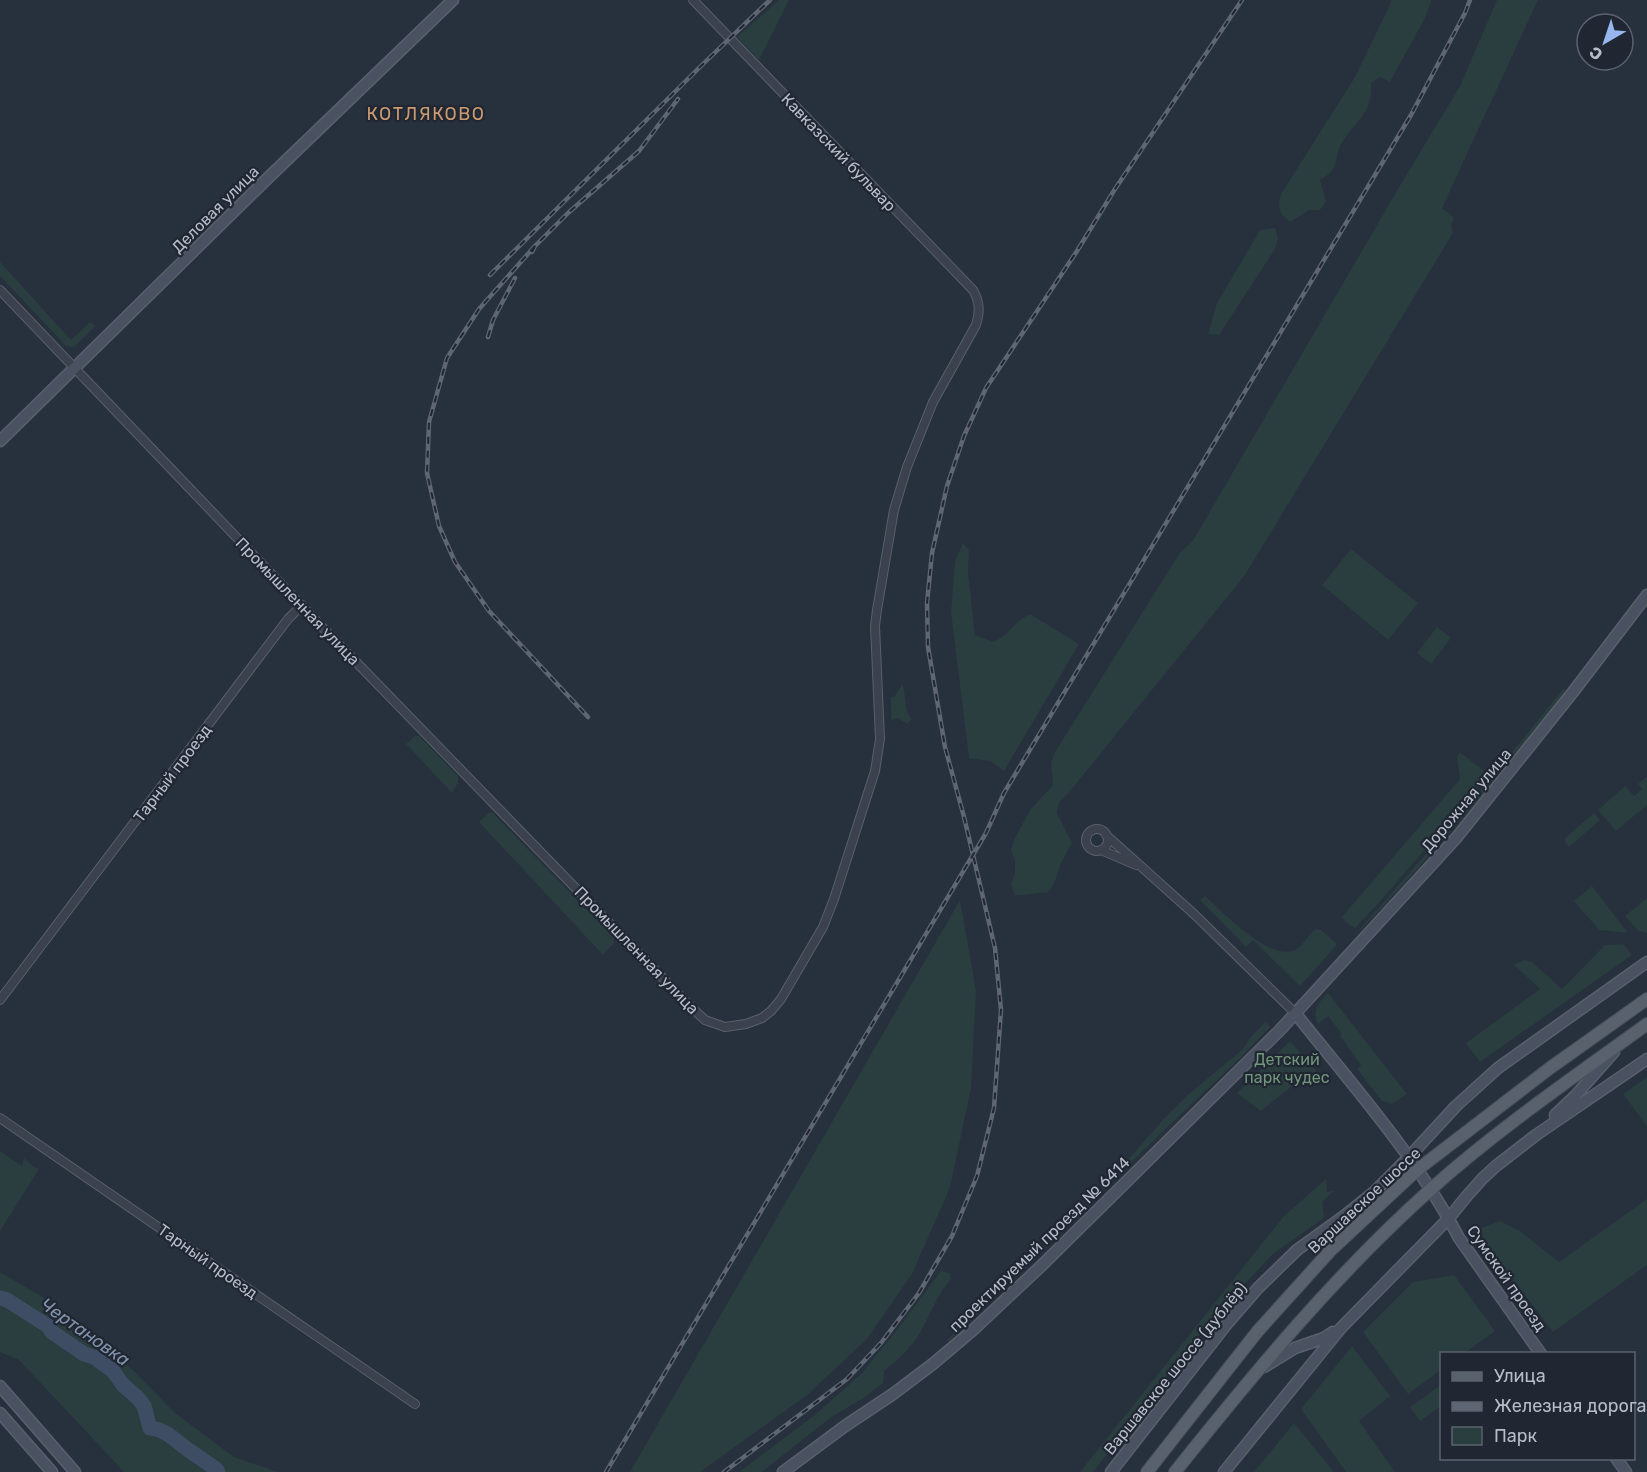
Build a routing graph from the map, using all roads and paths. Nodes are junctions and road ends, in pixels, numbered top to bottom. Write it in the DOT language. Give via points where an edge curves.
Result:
graph roads {
  1 [pos="453,0"];
  2 [pos="693,0"];
  3 [pos="0,290"];
  4 [pos="980,306"];
  5 [pos="75,368"];
  6 [pos="0,441"];
  7 [pos="1647,595"];
  8 [pos="302,605"];
  9 [pos="1106,835"];
  10 [pos="1101,850"];
  11 [pos="1144,868"];
  12 [pos="1647,962"];
  13 [pos="1647,999"];
  14 [pos="0,1000"];
  15 [pos="1296,1014"];
  16 [pos="1647,1024"];
  17 [pos="1623,1041"];
  18 [pos="1647,1059"];
  19 [pos="0,1118"];
  20 [pos="1536,1135"];
  21 [pos="1409,1157"];
  22 [pos="1417,1170"];
  23 [pos="1430,1190"];
  24 [pos="1449,1218"];
  25 [pos="1341,1328"];
  26 [pos="1540,1352"];
  27 [pos="1256,1371"];
  28 [pos="0,1386"];
  29 [pos="415,1404"];
  30 [pos="0,1413"];
  31 [pos="52,1472"];
  32 [pos="75,1472"];
  33 [pos="783,1472"];
  34 [pos="1111,1472"];
  35 [pos="1147,1472"];
  36 [pos="1175,1472"];
  37 [pos="1224,1472"];
  1 -- 5 [label="main road, Деловая улица"];
  2 -- 4 [label="street, Кавказский бульвар" via="973,290"];
  3 -- 5 [label="street, Промышленная улица"];
  4 -- 8 [label="street, Промышленная улица" via="976,325 933,402 894,510 876,610 880,739 875,771 823,927 781,999 754,1022 725,1026 705,1020"];
  5 -- 6 [label="main road, Деловая улица"];
  5 -- 8 [label="street, Промышленная улица"];
  7 -- 15 [label="main road, Дорожная улица" via="1457,837"];
  8 -- 14 [label="street, Тарный проезд"];
  9 -- 10 [label="street" via="1107,846"];
  9 -- 10 [label="street" via="1094,830 1087,837 1091,849"];
  9 -- 11 [label="street"];
  10 -- 11 [label="street"];
  11 -- 15 [label="street"];
  12 -- 21 [label="main road, Варшавское шоссе (дублёр)" via="1498,1068"];
  13 -- 22 [label="main road, Варшавское шоссе"];
  15 -- 21 [label="main road, Сумской проезд"];
  15 -- 33 [label="main road, проектируемый проезд № 6414" via="973,1330 893,1394"];
  16 -- 17 [label="main road"];
  17 -- 20 [label="main road"];
  17 -- 23 [label="main road" via="1481,1146"];
  18 -- 20 [label="main road"];
  19 -- 29 [label="street, Тарный проезд"];
  20 -- 24 [label="main road" via="1496,1166"];
  21 -- 22 [label="main road, Сумской проезд"];
  21 -- 34 [label="main road, Варшавское шоссе (дублёр)" via="1374,1192 1298,1250 1258,1288"];
  22 -- 23 [label="main road, Сумской проезд"];
  22 -- 35 [label="main road, Варшавское шоссе" via="1330,1251 1257,1332"];
  23 -- 24 [label="main road, Сумской проезд"];
  23 -- 27 [label="main road" via="1347,1270"];
  24 -- 25 [label="main road"];
  24 -- 26 [label="main road, Сумской проезд"];
  25 -- 27 [label="main road"];
  25 -- 37 [label="main road"];
  27 -- 36 [label="main road"];
  28 -- 32 [label="main road"];
  30 -- 31 [label="main road"];
}
